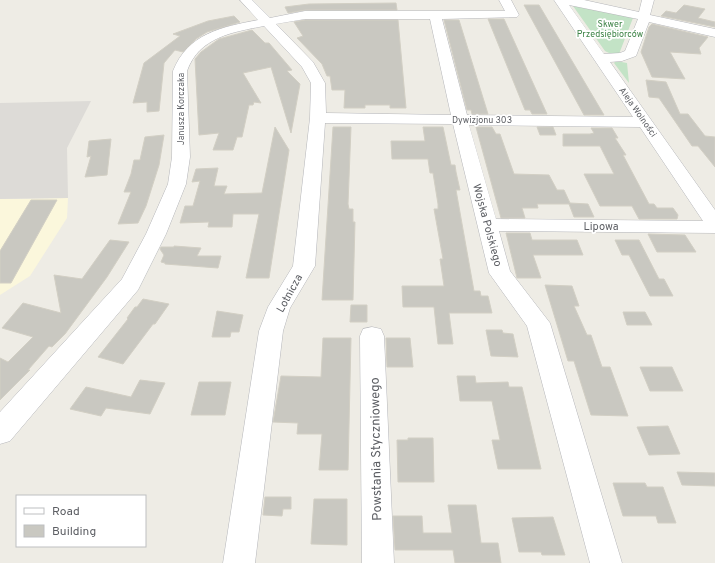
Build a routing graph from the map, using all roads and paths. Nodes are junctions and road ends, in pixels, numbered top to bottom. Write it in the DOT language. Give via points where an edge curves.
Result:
graph roads {
  1 [pos="246,0"];
  2 [pos="505,0"];
  3 [pos="560,0"];
  4 [pos="648,0"];
  5 [pos="435,14"];
  6 [pos="644,17"];
  7 [pos="266,22"];
  8 [pos="715,33"];
  9 [pos="600,58"];
  10 [pos="318,118"];
  11 [pos="460,120"];
  12 [pos="645,122"];
  13 [pos="488,225"];
  14 [pos="715,225"];
  15 [pos="372,336"];
  16 [pos="0,432"];
  17 [pos="239,563"];
  18 [pos="378,563"];
  19 [pos="606,563"];
  1 -- 7 [label="street, Lotnicza"];
  2 -- 5 [label="street, Janusza Korczaka" via="513,15"];
  3 -- 6 [label="street"];
  3 -- 9 [label="street, Aleja Wolności"];
  4 -- 6 [label="street"];
  5 -- 7 [label="street, Janusza Korczaka" via="305,15"];
  5 -- 11 [label="street, Wojska Polskiego"];
  6 -- 8 [label="street"];
  6 -- 9 [label="street" via="631,53 622,57"];
  7 -- 10 [label="street, Lotnicza" via="308,65 318,84"];
  7 -- 16 [label="street, Janusza Korczaka" via="227,30 209,38 191,50 184,60 180,71 181,157 176,184 156,234 130,284"];
  9 -- 12 [label="street, Aleja Wolności"];
  10 -- 11 [label="street, Dywizjonu 303"];
  10 -- 17 [label="street, Lotnicza" via="304,266 279,307 271,331"];
  11 -- 12 [label="street, Dywizjonu 303"];
  11 -- 13 [label="street, Wojska Polskiego"];
  12 -- 14 [label="street, Aleja Wolności"];
  13 -- 14 [label="street, Lipowa"];
  13 -- 19 [label="street, Wojska Polskiego" via="500,273 538,323"];
  15 -- 18 [label="street, Powstania Styczniowego"];
}
